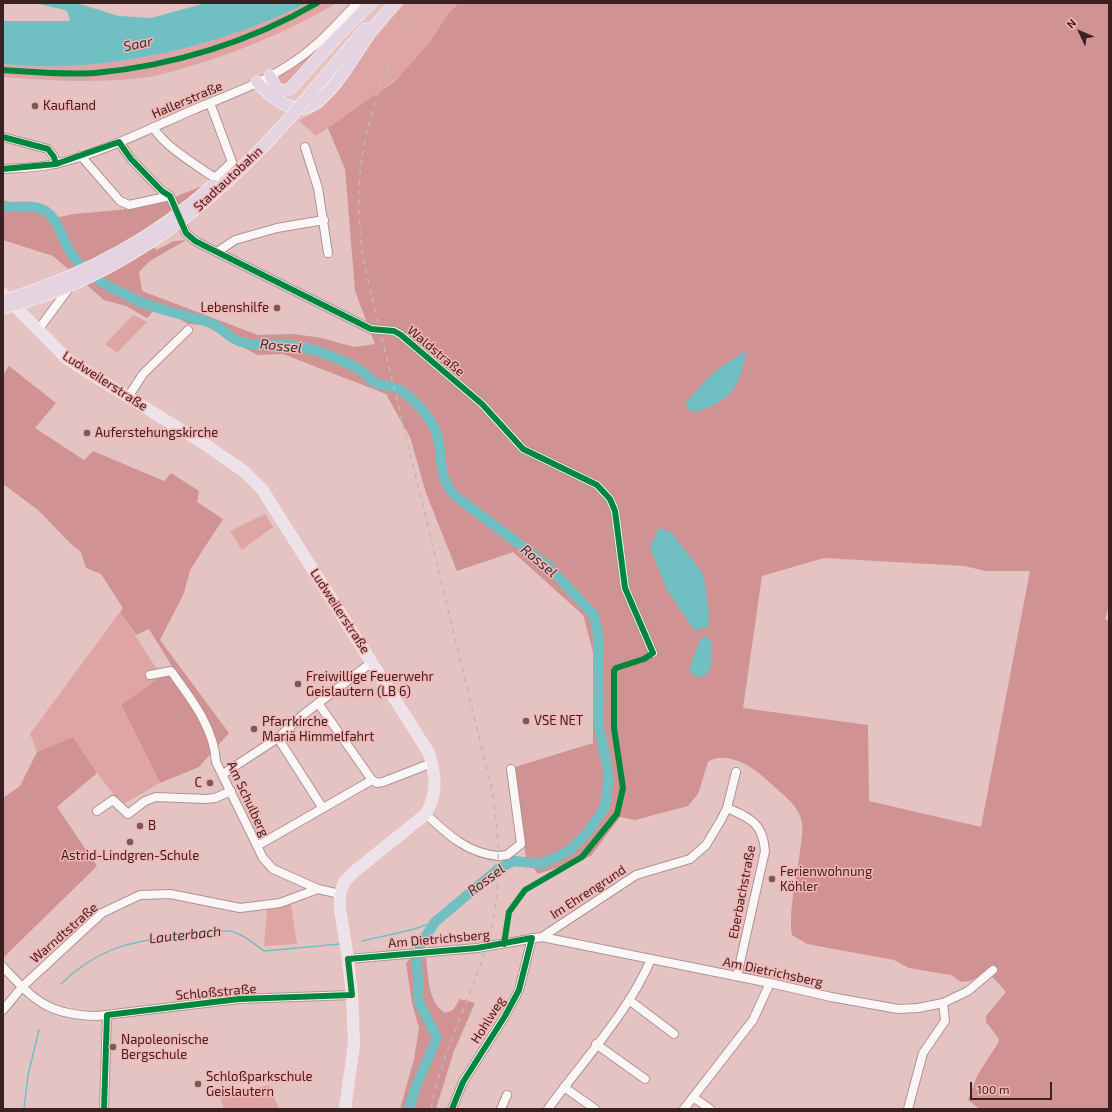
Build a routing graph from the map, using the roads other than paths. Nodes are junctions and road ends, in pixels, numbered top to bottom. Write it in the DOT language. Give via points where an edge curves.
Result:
graph roads {
  1 [pos="357,3"];
  2 [pos="371,3"];
  3 [pos="379,3"];
  4 [pos="389,3"];
  5 [pos="395,3"];
  6 [pos="270,76"];
  7 [pos="257,82"];
  8 [pos="302,98"];
  9 [pos="210,103"];
  10 [pos="153,127"];
  11 [pos="3,137"];
  12 [pos="119,142"];
  13 [pos="305,147"];
  14 [pos="81,156"];
  15 [pos="56,164"];
  16 [pos="3,169"];
  17 [pos="170,196"];
  18 [pos="324,220"];
  19 [pos="217,252"];
  20 [pos="328,253"];
  21 [pos="76,278"];
  22 [pos="3,294"];
  23 [pos="3,300"];
  24 [pos="3,308"];
  25 [pos="38,330"];
  26 [pos="188,330"];
  27 [pos="128,397"];
  28 [pos="653,653"];
  29 [pos="372,662"];
  30 [pos="150,675"];
  31 [pos="318,702"];
  32 [pos="278,738"];
  33 [pos="432,764"];
  34 [pos="511,769"];
  35 [pos="736,772"];
  36 [pos="223,774"];
  37 [pos="372,780"];
  38 [pos="231,791"];
  39 [pos="322,807"];
  40 [pos="727,808"];
  41 [pos="97,811"];
  42 [pos="426,814"];
  43 [pos="257,846"];
  44 [pos="318,889"];
  45 [pos="340,894"];
  46 [pos="542,937"];
  47 [pos="532,938"];
  48 [pos="348,959"];
  49 [pos="651,959"];
  50 [pos="3,967"];
  51 [pos="993,970"];
  52 [pos="737,976"];
  53 [pos="770,983"];
  54 [pos="22,987"];
  55 [pos="352,995"];
  56 [pos="629,1000"];
  57 [pos="943,1003"];
  58 [pos="3,1010"];
  59 [pos="107,1015"];
  60 [pos="674,1034"];
  61 [pos="596,1044"];
  62 [pos="645,1079"];
  63 [pos="564,1087"];
  64 [pos="507,1095"];
  65 [pos="693,1097"];
  66 [pos="104,1109"];
  67 [pos="345,1109"];
  68 [pos="452,1109"];
  69 [pos="501,1109"];
  70 [pos="548,1109"];
  71 [pos="595,1109"];
  72 [pos="684,1109"];
  73 [pos="710,1109"];
  74 [pos="908,1109"];
  1 -- 6 [label="street, Hallerstraße" via="311,48 293,63"];
  2 -- 6 [label="highway" via="290,89 280,91"];
  3 -- 8 [label="highway"];
  4 -- 8 [label="highway, Stadtautobahn"];
  5 -- 7 [label="highway" via="372,30 331,88 315,104 304,108 287,105"];
  6 -- 7 [label="street, Hallerstraße"];
  7 -- 9 [label="street, Hallerstraße"];
  8 -- 23 [label="highway, bridge" via="210,188 158,228 72,276"];
  8 -- 24 [label="highway, Stadtautobahn, bridge" via="239,171 188,217 127,258 84,280 45,296"];
  9 -- 10 [label="street, Hallerstraße"];
  9 -- 10 [label="street" via="232,162 215,178 180,153"];
  10 -- 12 [label="street, Hallerstraße"];
  11 -- 15 [label="street" via="48,149"];
  12 -- 14 [label="street, Hallerstraße"];
  12 -- 17 [label="street, Waldstraße" via="131,159"];
  13 -- 18 [label="street" via="318,188"];
  14 -- 15 [label="street, Hallerstraße"];
  14 -- 17 [label="street" via="120,201 130,205"];
  15 -- 16 [label="street, Hallerstraße"];
  17 -- 19 [label="street, Waldstraße" via="186,233 195,241"];
  18 -- 19 [label="street" via="278,228 235,240"];
  18 -- 20 [label="street"];
  19 -- 28 [label="street, Waldstraße" via="371,329 394,331 401,335 482,404 523,449 597,485 610,499 615,511 625,588"];
  21 -- 25 [label="street"];
  22 -- 25 [label="main road, Ludweilerstraße"];
  25 -- 27 [label="main road, Ludweilerstraße" via="66,358"];
  26 -- 27 [label="street" via="144,374"];
  27 -- 29 [label="main road, Ludweilerstraße" via="220,454 256,482"];
  29 -- 31 [label="street"];
  29 -- 33 [label="main road, Ludweilerstraße" via="420,737"];
  30 -- 36 [label="street, Am Schulberg" via="171,672 197,708 209,730 216,750 216,762"];
  31 -- 32 [label="street"];
  31 -- 37 [label="street"];
  32 -- 36 [label="street"];
  32 -- 39 [label="street"];
  33 -- 37 [label="street" via="382,782"];
  33 -- 42 [label="main road, Ludweilerstraße" via="435,788 433,801"];
  34 -- 42 [label="street" via="521,844 507,855 479,853 467,847 445,832"];
  35 -- 40 [label="street, Im Ehrengrund"];
  36 -- 38 [label="street, Am Schulberg"];
  37 -- 39 [label="street"];
  38 -- 41 [label="street" via="206,799 156,797 145,801 128,814 113,800"];
  38 -- 43 [label="street, Am Schulberg"];
  39 -- 43 [label="street"];
  40 -- 46 [label="street, Im Ehrengrund" via="706,845 690,859 636,875"];
  40 -- 52 [label="street, Eberbachstraße" via="748,817 756,824 762,833 765,851"];
  42 -- 45 [label="main road, Ludweilerstraße" via="354,871 344,882"];
  43 -- 44 [label="street, Am Schulberg" via="273,869"];
  44 -- 45 [label="street, Am Schulberg"];
  44 -- 54 [label="street, Warndtstraße" via="280,903 240,908 170,894 140,895 102,913"];
  45 -- 48 [label="main road, Ludweilerstraße"];
  46 -- 47 [label="street, Am Dietrichsberg"];
  46 -- 49 [label="street, Am Dietrichsberg"];
  47 -- 48 [label="street, Am Dietrichsberg" via="477,948"];
  47 -- 68 [label="street, Hohlweg" via="519,990 463,1082"];
  48 -- 55 [label="main road, Ludweilerstraße"];
  49 -- 52 [label="street, Am Dietrichsberg"];
  49 -- 56 [label="street"];
  50 -- 54 [label="street, Schloßstraße"];
  51 -- 57 [label="street, Am Dietrichsberg" via="968,991"];
  52 -- 53 [label="street, Am Dietrichsberg"];
  53 -- 57 [label="street, Am Dietrichsberg" via="898,1009"];
  53 -- 65 [label="street" via="753,1020"];
  54 -- 58 [label="street, Warndtstraße"];
  54 -- 59 [label="street, Schloßstraße" via="39,1002 56,1011 76,1016"];
  55 -- 59 [label="street, Schloßstraße" via="239,999"];
  55 -- 67 [label="main road, Ludweilerstraße" via="354,1044"];
  56 -- 60 [label="street"];
  56 -- 61 [label="street"];
  57 -- 74 [label="street" via="945,1021 923,1053"];
  59 -- 66 [label="street"];
  61 -- 62 [label="street" via="635,1076"];
  61 -- 63 [label="street"];
  63 -- 70 [label="street"];
  63 -- 71 [label="street"];
  64 -- 69 [label="street"];
  65 -- 72 [label="street"];
  65 -- 73 [label="street"];
}
